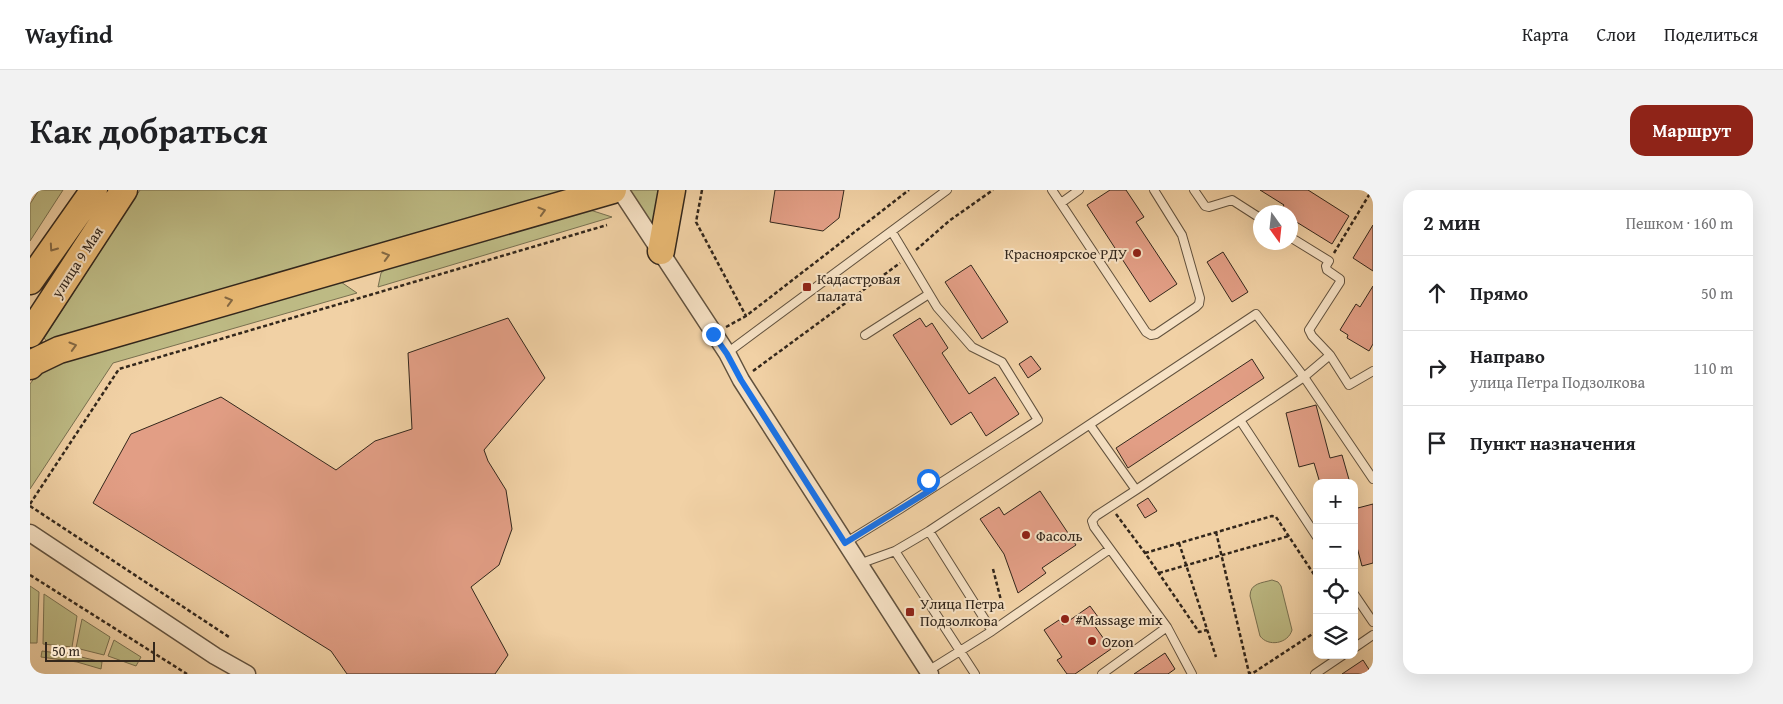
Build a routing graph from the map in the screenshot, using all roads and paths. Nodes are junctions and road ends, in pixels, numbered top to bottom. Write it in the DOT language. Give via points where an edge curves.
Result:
graph roads {
  1 [pos="84,190"];
  2 [pos="94,190"];
  3 [pos="124,190"];
  4 [pos="613,190"];
  5 [pos="620,190"];
  6 [pos="672,190"];
  7 [pos="702,190"];
  8 [pos="909,190"];
  9 [pos="947,190"];
  10 [pos="993,190"];
  11 [pos="1052,190"];
  12 [pos="1079,190"];
  13 [pos="1154,190"];
  14 [pos="1194,190"];
  15 [pos="1372,190"];
  16 [pos="1061,202"];
  17 [pos="1253,214"];
  18 [pos="76,215"];
  19 [pos="606,225"];
  20 [pos="892,232"];
  21 [pos="1298,242"];
  22 [pos="661,251"];
  23 [pos="907,258"];
  24 [pos="1329,261"];
  25 [pos="30,281"];
  26 [pos="929,294"];
  27 [pos="746,316"];
  28 [pos="30,334"];
  29 [pos="713,334"];
  30 [pos="865,335"];
  31 [pos="727,354"];
  32 [pos="1330,355"];
  33 [pos="30,366"];
  34 [pos="1373,370"];
  35 [pos="748,374"];
  36 [pos="1304,376"];
  37 [pos="1240,420"];
  38 [pos="1090,425"];
  39 [pos="1373,479"];
  40 [pos="928,480"];
  41 [pos="934,488"];
  42 [pos="1136,490"];
  43 [pos="30,505"];
  44 [pos="1111,507"];
  45 [pos="929,531"];
  46 [pos="1313,531"];
  47 [pos="1216,532"];
  48 [pos="30,533"];
  49 [pos="1290,536"];
  50 [pos="1179,542"];
  51 [pos="845,543"];
  52 [pos="1110,550"];
  53 [pos="895,551"];
  54 [pos="1145,553"];
  55 [pos="1221,556"];
  56 [pos="858,564"];
  57 [pos="1186,566"];
  58 [pos="993,570"];
  59 [pos="1313,573"];
  60 [pos="1159,574"];
  61 [pos="30,575"];
  62 [pos="1358,600"];
  63 [pos="1006,621"];
  64 [pos="1373,622"];
  65 [pos="1167,627"];
  66 [pos="1207,630"];
  67 [pos="992,631"];
  68 [pos="1313,635"];
  69 [pos="1373,635"];
  70 [pos="229,637"];
  71 [pos="1358,645"];
  72 [pos="960,652"];
  73 [pos="1216,657"];
  74 [pos="1337,659"];
  75 [pos="929,672"];
  76 [pos="187,674"];
  77 [pos="247,674"];
  78 [pos="975,674"];
  79 [pos="1102,674"];
  80 [pos="1192,674"];
  81 [pos="1315,674"];
  1 -- 18 [label="main road"];
  2 -- 18 [label="main road, улица 9 Мая"];
  3 -- 28 [label="main road, улица 9 Мая"];
  33 -- 4 [label="main road, one-way" via="58,350"];
  5 -- 22 [label="street"];
  6 -- 22 [label="main road"];
  7 -- 27 [label="path" via="696,222"];
  8 -- 27 [label="path"];
  9 -- 20 [label="lane"];
  10 -- 23 [label="path" via="949,221"];
  11 -- 16 [label="lane"];
  12 -- 16 [label="lane"];
  13 -- 16 [label="lane" via="1182,235 1200,298 1196,307 1150,335"];
  14 -- 17 [label="lane" via="1205,206 1232,200"];
  15 -- 24 [label="path"];
  18 -- 25 [label="main road, улица 9 Мая, one-way"];
  19 -- 43 [label="path" via="119,369"];
  20 -- 23 [label="lane"];
  20 -- 31 [label="lane"];
  21 -- 24 [label="lane"];
  22 -- 29 [label="street"];
  23 -- 26 [label="lane"];
  23 -- 35 [label="path"];
  24 -- 32 [label="lane" via="1326,268 1339,277 1340,282 1309,330"];
  26 -- 30 [label="lane"];
  26 -- 41 [label="lane" via="972,347 1002,362 1038,420"];
  27 -- 29 [label="path"];
  29 -- 31 [label="street"];
  31 -- 51 [label="street"];
  32 -- 34 [label="lane" via="1349,385"];
  32 -- 36 [label="lane"];
  36 -- 37 [label="lane"];
  36 -- 38 [label="lane" via="1256,314"];
  36 -- 39 [label="lane"];
  37 -- 42 [label="lane"];
  37 -- 46 [label="lane"];
  38 -- 42 [label="lane"];
  38 -- 45 [label="lane"];
  40 -- 41 [label="lane"];
  41 -- 51 [label="lane"];
  42 -- 44 [label="lane"];
  43 -- 70 [label="path"];
  44 -- 52 [label="lane" via="1092,521"];
  44 -- 54 [label="path"];
  45 -- 53 [label="lane"];
  45 -- 67 [label="lane"];
  47 -- 49 [label="path" via="1276,517"];
  47 -- 50 [label="path"];
  47 -- 55 [label="path"];
  48 -- 77 [label="street"];
  49 -- 55 [label="path"];
  49 -- 59 [label="path"];
  50 -- 54 [label="path"];
  50 -- 57 [label="path"];
  51 -- 56 [label="street"];
  52 -- 63 [label="lane"];
  52 -- 65 [label="lane"];
  53 -- 56 [label="lane"];
  53 -- 72 [label="lane"];
  54 -- 60 [label="path"];
  55 -- 57 [label="path"];
  55 -- 68 [label="path" via="1249,672 1254,674"];
  56 -- 75 [label="street"];
  57 -- 60 [label="path"];
  57 -- 66 [label="path"];
  58 -- 63 [label="path"];
  60 -- 66 [label="path" via="1199,632"];
  61 -- 76 [label="path"];
  62 -- 64 [label="lane"];
  63 -- 67 [label="lane"];
  65 -- 79 [label="lane"];
  65 -- 80 [label="lane"];
  66 -- 73 [label="path"];
  67 -- 72 [label="lane"];
  69 -- 71 [label="lane"];
  72 -- 75 [label="lane"];
  72 -- 78 [label="lane"];
  74 -- 81 [label="lane"];
}
